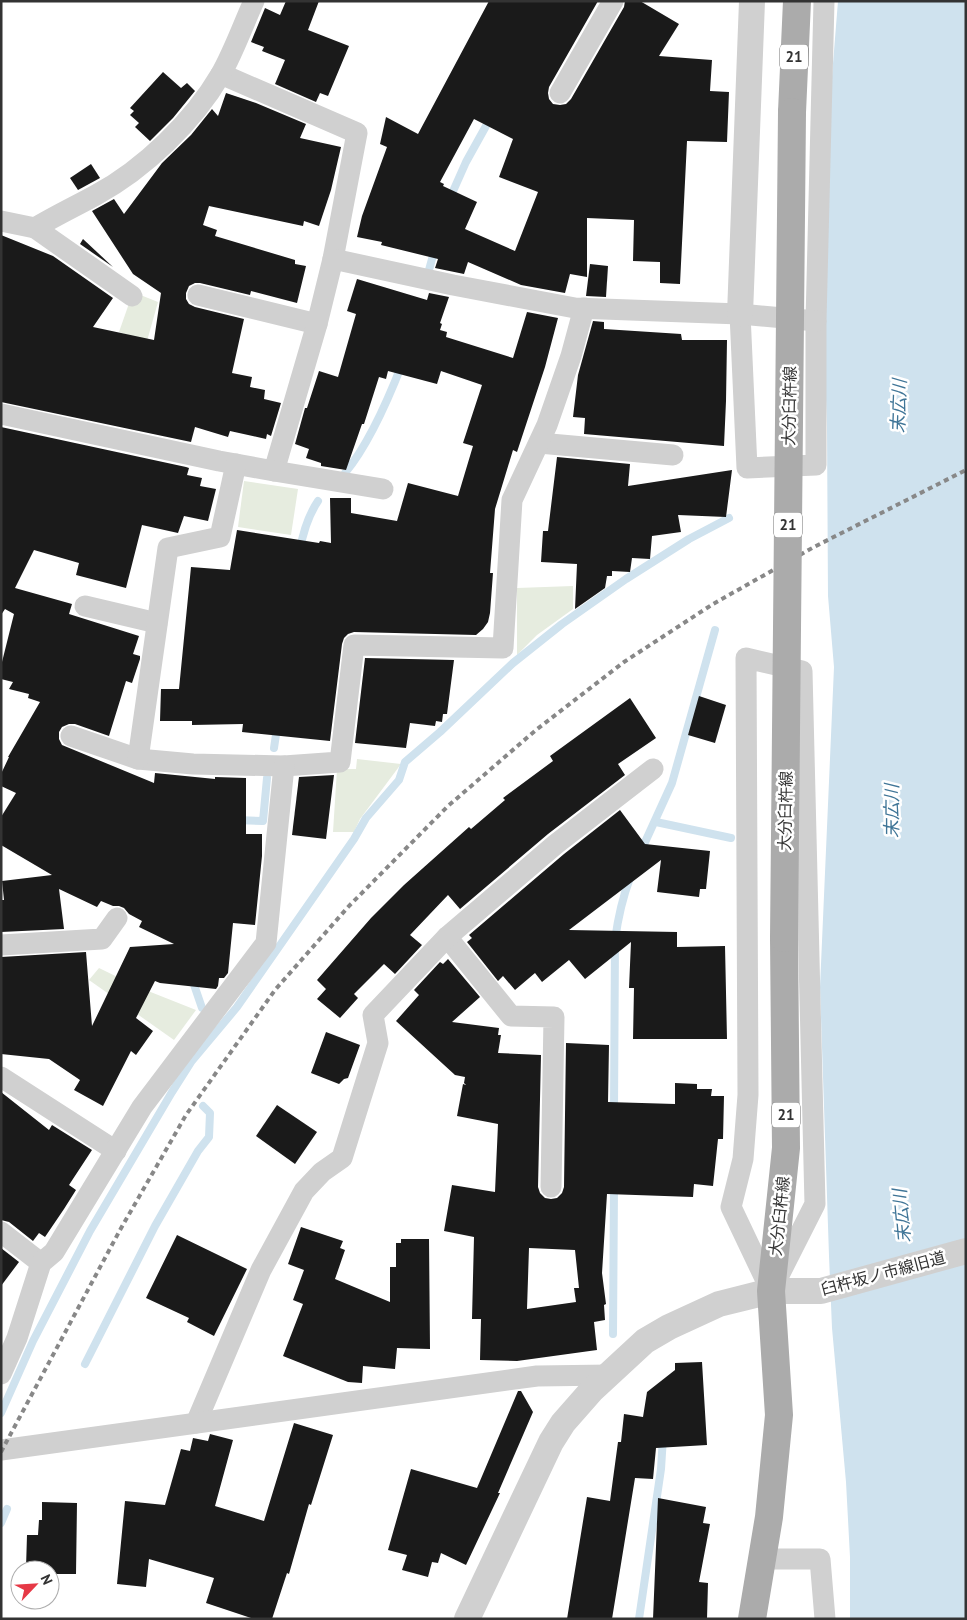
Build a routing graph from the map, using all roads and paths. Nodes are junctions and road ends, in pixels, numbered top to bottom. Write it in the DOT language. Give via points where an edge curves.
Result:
graph roads {
  1 [pos="254,1"];
  2 [pos="613,1"];
  3 [pos="752,1"];
  4 [pos="797,1"];
  5 [pos="824,1"];
  6 [pos="221,74"];
  7 [pos="560,93"];
  8 [pos="1,221"];
  9 [pos="35,228"];
  10 [pos="333,259"];
  11 [pos="198,295"];
  12 [pos="132,296"];
  13 [pos="584,308"];
  14 [pos="740,314"];
  15 [pos="816,321"];
  16 [pos="317,324"];
  17 [pos="1,414"];
  18 [pos="539,443"];
  19 [pos="673,455"];
  20 [pos="236,464"];
  21 [pos="274,471"];
  22 [pos="383,489"];
  23 [pos="85,606"];
  24 [pos="158,622"];
  25 [pos="71,736"];
  26 [pos="138,759"];
  27 [pos="284,766"];
  28 [pos="653,769"];
  29 [pos="117,918"];
  30 [pos="447,937"];
  31 [pos="1,945"];
  32 [pos="1,1076"];
  33 [pos="116,1151"];
  34 [pos="551,1187"];
  35 [pos="1,1232"];
  36 [pos="966,1251"];
  37 [pos="41,1263"];
  38 [pos="771,1291"];
  39 [pos="1,1374"];
  40 [pos="610,1375"];
  41 [pos="196,1423"];
  42 [pos="1,1450"];
  43 [pos="762,1559"];
  44 [pos="467,1619"];
  45 [pos="752,1619"];
  46 [pos="825,1619"];
  1 -- 6 [label="street"];
  2 -- 7 [label="street"];
  3 -- 14 [label="street"];
  4 -- 38 [label="main road, 大分臼杵線 / 21, bridge" via="792,112 784,938 786,1148"];
  5 -- 15 [label="street"];
  6 -- 9 [label="street" via="176,134 129,174"];
  6 -- 10 [label="street" via="357,132"];
  8 -- 9 [label="street"];
  9 -- 12 [label="street"];
  10 -- 13 [label="street" via="453,285"];
  10 -- 16 [label="street"];
  11 -- 16 [label="street"];
  13 -- 14 [label="street"];
  13 -- 18 [label="street" via="568,365"];
  14 -- 15 [label="street"];
  14 -- 15 [label="street" via="747,468 816,465"];
  16 -- 21 [label="street"];
  17 -- 20 [label="street"];
  18 -- 19 [label="street"];
  18 -- 27 [label="street" via="512,500 502,648 354,645 340,762"];
  20 -- 21 [label="street"];
  20 -- 24 [label="street" via="220,537 168,548"];
  21 -- 22 [label="street"];
  23 -- 24 [label="street"];
  24 -- 26 [label="street"];
  25 -- 26 [label="street"];
  26 -- 27 [label="street"];
  27 -- 33 [label="street" via="266,943 142,1107"];
  28 -- 30 [label="street" via="556,844"];
  29 -- 31 [label="street" via="102,939"];
  30 -- 34 [label="street" via="510,1016 554,1017"];
  30 -- 41 [label="street" via="373,1015 378,1043 342,1158 322,1172 304,1191 261,1270"];
  32 -- 33 [label="street"];
  33 -- 37 [label="street" via="54,1252"];
  35 -- 37 [label="street"];
  36 -- 38 [label="street, 臼杵坂ノ市線旧道" via="821,1291"];
  37 -- 39 [label="street" via="17,1338"];
  38 -- 38 [label="street" via="731,1207 743,1159 748,1095 746,658 802,670 815,1204"];
  38 -- 40 [label="street, 臼杵坂ノ市線旧道" via="719,1304 670,1327 646,1342"];
  38 -- 43 [label="main road, 大分臼杵線 / 21" via="779,1414"];
  40 -- 41 [label="street" via="537,1376"];
  40 -- 44 [label="street, 臼杵坂ノ市線旧道" via="580,1403 551,1442"];
  41 -- 42 [label="street"];
  43 -- 45 [label="main road, 大分臼杵線 / 21"];
  43 -- 46 [label="street" via="820,1559"];
}
